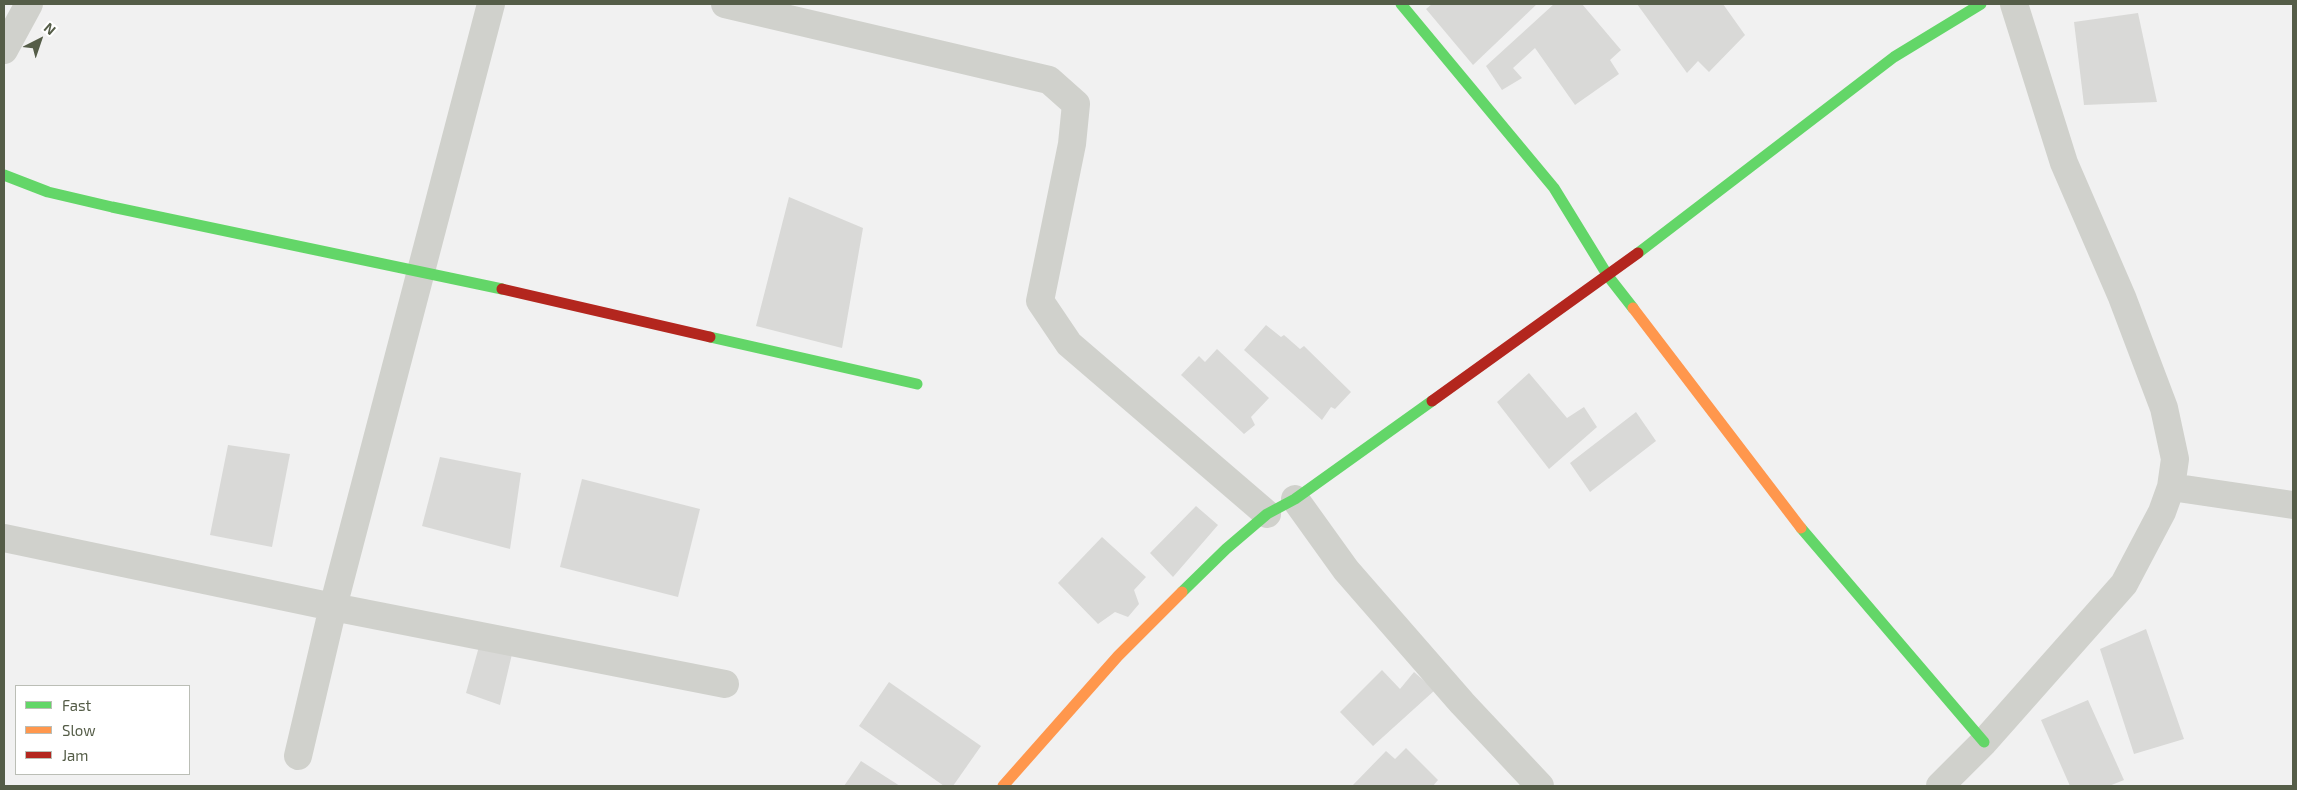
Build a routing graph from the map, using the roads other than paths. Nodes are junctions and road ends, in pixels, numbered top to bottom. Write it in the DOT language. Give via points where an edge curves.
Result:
graph roads {
  1 [pos="29,4"];
  2 [pos="491,4"];
  3 [pos="725,4"];
  4 [pos="1401,4"];
  5 [pos="1982,4"];
  6 [pos="2014,4"];
  7 [pos="4,50"];
  8 [pos="4,175"];
  9 [pos="420,270"];
  10 [pos="1608,276"];
  11 [pos="917,384"];
  12 [pos="2171,487"];
  13 [pos="1295,499"];
  14 [pos="2293,505"];
  15 [pos="1267,514"];
  16 [pos="4,538"];
  17 [pos="333,607"];
  18 [pos="725,684"];
  19 [pos="1984,742"];
  20 [pos="298,756"];
  21 [pos="1003,786"];
  22 [pos="1540,786"];
  23 [pos="1940,786"];
  1 -- 7 [label="street"];
  2 -- 9 [label="street"];
  3 -- 15 [label="street" via="1049,80 1076,104 1072,144 1040,301 1069,344"];
  4 -- 10 [label="street" via="1554,188"];
  5 -- 10 [label="street" via="1894,57"];
  6 -- 12 [label="street" via="2064,163 2122,297 2164,408 2175,459"];
  8 -- 9 [label="street" via="48,192 112,208 357,260"];
  9 -- 11 [label="street"];
  9 -- 17 [label="street"];
  10 -- 13 [label="street"];
  10 -- 19 [label="street" via="1810,540"];
  12 -- 14 [label="street"];
  12 -- 19 [label="street" via="2162,512 2124,584"];
  13 -- 15 [label="street"];
  13 -- 22 [label="street" via="1346,570 1462,703"];
  15 -- 21 [label="street" via="1226,549 1118,656"];
  16 -- 17 [label="street"];
  17 -- 18 [label="street"];
  17 -- 20 [label="street"];
  19 -- 23 [label="street"];
}
